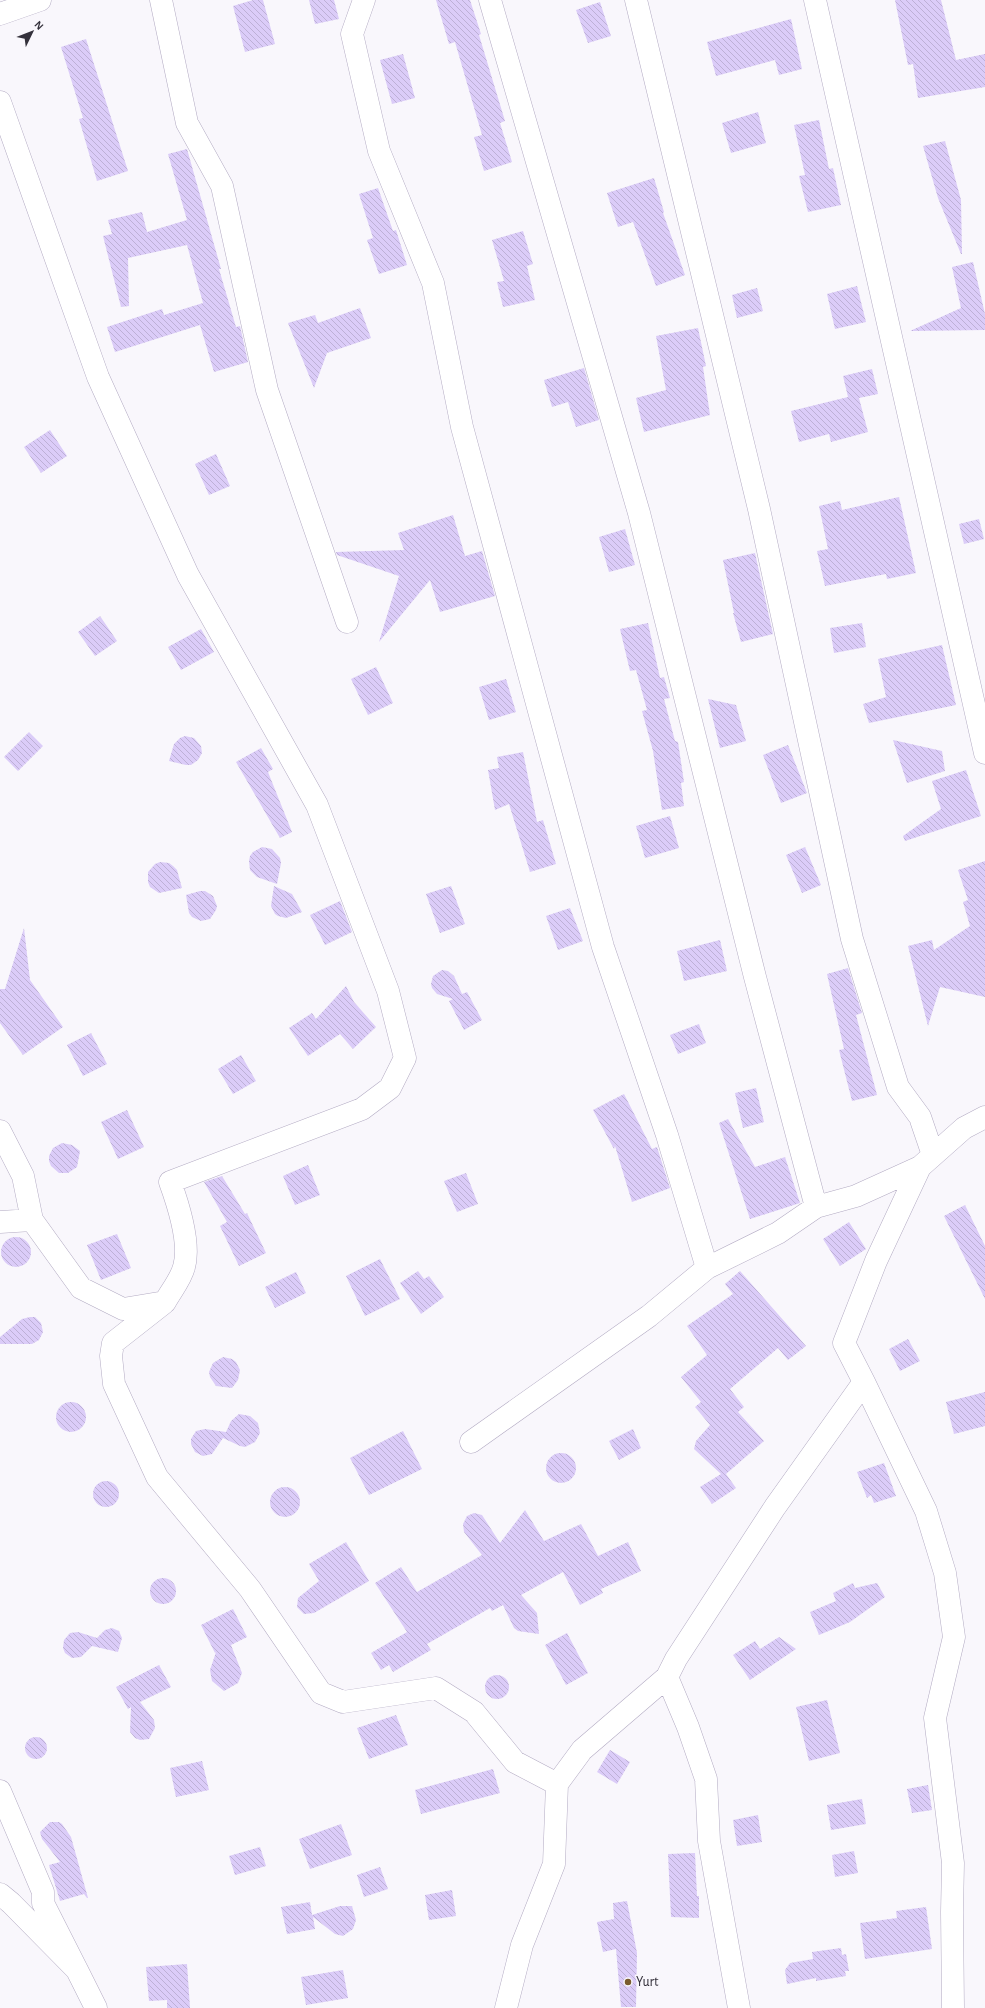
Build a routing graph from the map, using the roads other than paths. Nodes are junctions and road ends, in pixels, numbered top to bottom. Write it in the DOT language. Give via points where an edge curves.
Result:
graph roads {
  1 [pos="40,0"];
  2 [pos="161,0"];
  3 [pos="364,0"];
  4 [pos="490,0"];
  5 [pos="636,0"];
  6 [pos="815,0"];
  7 [pos="0,14"];
  8 [pos="0,102"];
  9 [pos="347,622"];
  10 [pos="985,753"];
  11 [pos="985,1117"];
  12 [pos="0,1131"];
  13 [pos="926,1161"];
  14 [pos="816,1207"];
  15 [pos="32,1220"];
  16 [pos="0,1222"];
  17 [pos="707,1268"];
  18 [pos="165,1302"];
  19 [pos="864,1382"];
  20 [pos="471,1442"];
  21 [pos="667,1677"];
  22 [pos="557,1784"];
  23 [pos="0,1790"];
  24 [pos="0,1894"];
  25 [pos="77,1970"];
  26 [pos="96,2008"];
  27 [pos="506,2008"];
  28 [pos="739,2008"];
  29 [pos="953,2008"];
  1 -- 7 [label="street"];
  2 -- 9 [label="street" via="187,124 222,186 267,390"];
  3 -- 17 [label="street" via="352,34 379,151 433,283 462,427 603,947 667,1135"];
  4 -- 14 [label="street" via="639,513 753,970"];
  5 -- 13 [label="street" via="759,509 852,938 898,1086 920,1117"];
  6 -- 10 [label="street"];
  8 -- 18 [label="street" via="98,376 188,575 317,805 388,992 405,1058 390,1088 362,1109 170,1182 178,1204 186,1243 184,1266"];
  11 -- 13 [label="street" via="964,1128"];
  12 -- 15 [label="street" via="23,1176"];
  13 -- 14 [label="street" via="856,1196"];
  13 -- 19 [label="street" via="876,1261 844,1343"];
  14 -- 17 [label="street" via="778,1233"];
  15 -- 16 [label="street"];
  15 -- 18 [label="street" via="81,1288 123,1309"];
  17 -- 20 [label="street" via="649,1316"];
  18 -- 22 [label="street" via="114,1343 111,1356 114,1384 157,1477 250,1589 321,1693 343,1702 436,1688 474,1712 515,1762"];
  19 -- 21 [label="street" via="775,1506 676,1659"];
  19 -- 29 [label="street" via="926,1511 945,1573 949,1601 954,1637 935,1718 953,1863"];
  21 -- 22 [label="street" via="582,1750"];
  21 -- 28 [label="street" via="706,1779 709,1841"];
  22 -- 27 [label="street" via="554,1864 522,1945"];
  23 -- 25 [label="street" via="42,1892 43,1903"];
  24 -- 25 [label="street"];
  25 -- 26 [label="street"];
}
